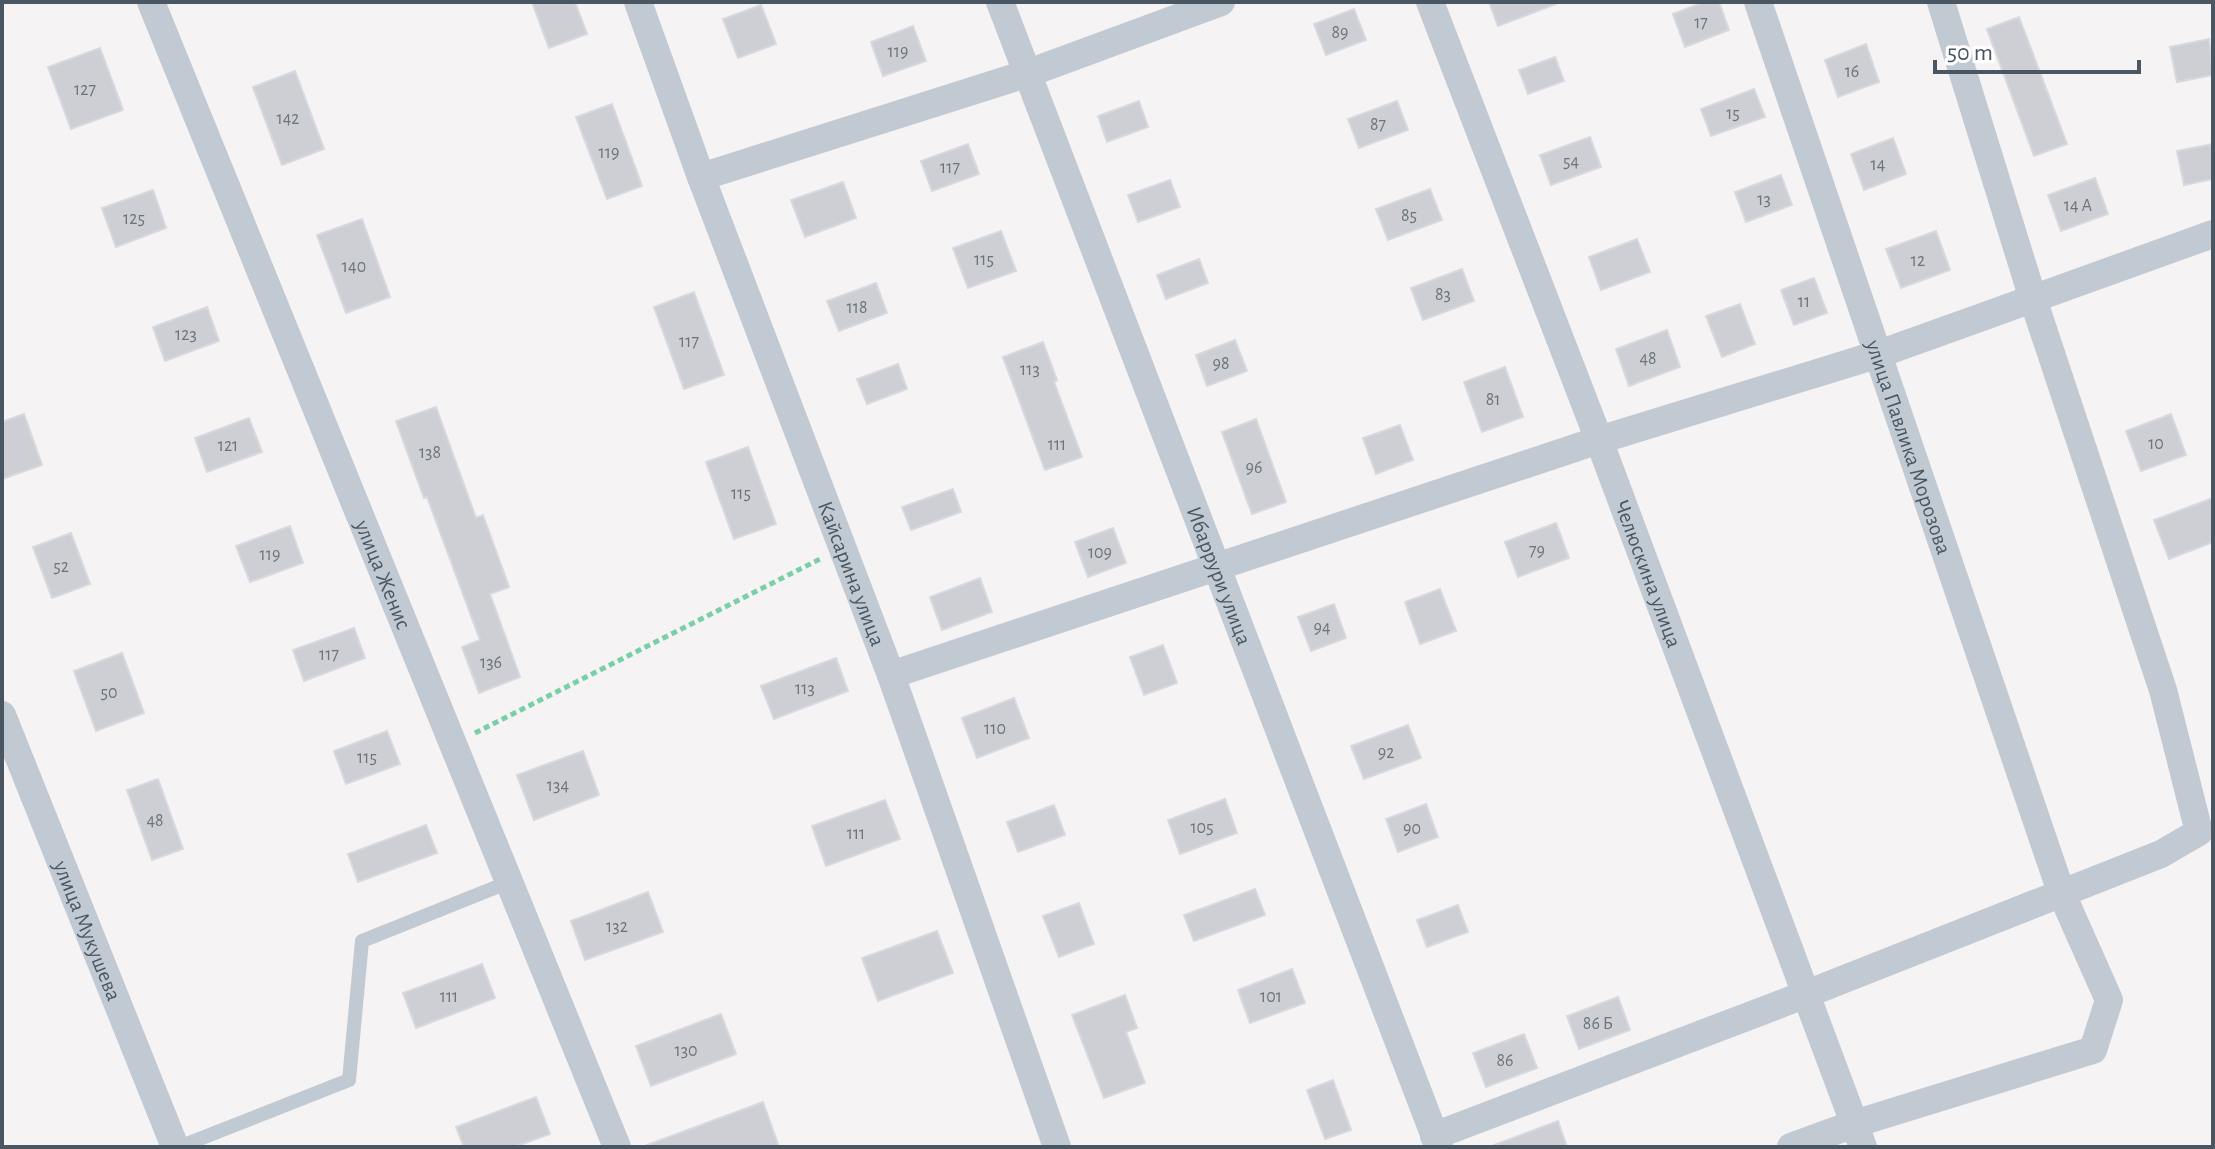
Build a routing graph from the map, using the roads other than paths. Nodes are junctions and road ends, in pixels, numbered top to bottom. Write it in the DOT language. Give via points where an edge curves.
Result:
graph roads {
  1 [pos="151,2"];
  2 [pos="638,2"];
  3 [pos="1000,2"];
  4 [pos="1221,2"];
  5 [pos="1430,2"];
  6 [pos="1758,2"];
  7 [pos="1941,2"];
  8 [pos="1026,74"];
  9 [pos="701,177"];
  10 [pos="2213,234"];
  11 [pos="2033,299"];
  12 [pos="1879,354"];
  13 [pos="1599,440"];
  14 [pos="1215,566"];
  15 [pos="891,675"];
  16 [pos="2,715"];
  17 [pos="509,882"];
  18 [pos="2061,892"];
  19 [pos="1804,995"];
  20 [pos="1858,1136"];
  21 [pos="1437,1141"];
  22 [pos="177,1147"];
  23 [pos="617,1147"];
  24 [pos="1057,1147"];
  25 [pos="1791,1147"];
  1 -- 17 [label="street, улица Женис"];
  2 -- 9 [label="street, Кайсарина улица"];
  3 -- 8 [label="street, Ибаррури улица"];
  4 -- 8 [label="street"];
  5 -- 13 [label="street, Челюскина улица"];
  6 -- 12 [label="street, улица Павлика Морозова"];
  7 -- 11 [label="street"];
  8 -- 9 [label="street"];
  8 -- 14 [label="street, Ибаррури улица"];
  9 -- 15 [label="street, Кайсарина улица"];
  10 -- 11 [label="street"];
  11 -- 12 [label="street"];
  11 -- 18 [label="street" via="2163,690 2199,832 2161,854"];
  12 -- 13 [label="street"];
  12 -- 18 [label="street, улица Павлика Морозова"];
  13 -- 14 [label="street"];
  13 -- 19 [label="street, Челюскина улица"];
  14 -- 15 [label="street"];
  14 -- 21 [label="street, Ибаррури улица"];
  15 -- 24 [label="street, Кайсарина улица"];
  16 -- 22 [label="street, улица Мукушева"];
  17 -- 22 [label="lane" via="362,941 349,1080"];
  17 -- 23 [label="street, улица Женис"];
  18 -- 19 [label="street"];
  18 -- 20 [label="street, улица Павлика Морозова" via="2109,1000 2093,1050"];
  19 -- 20 [label="street, Челюскина улица"];
  19 -- 21 [label="street"];
  20 -- 25 [label="street"];
}
